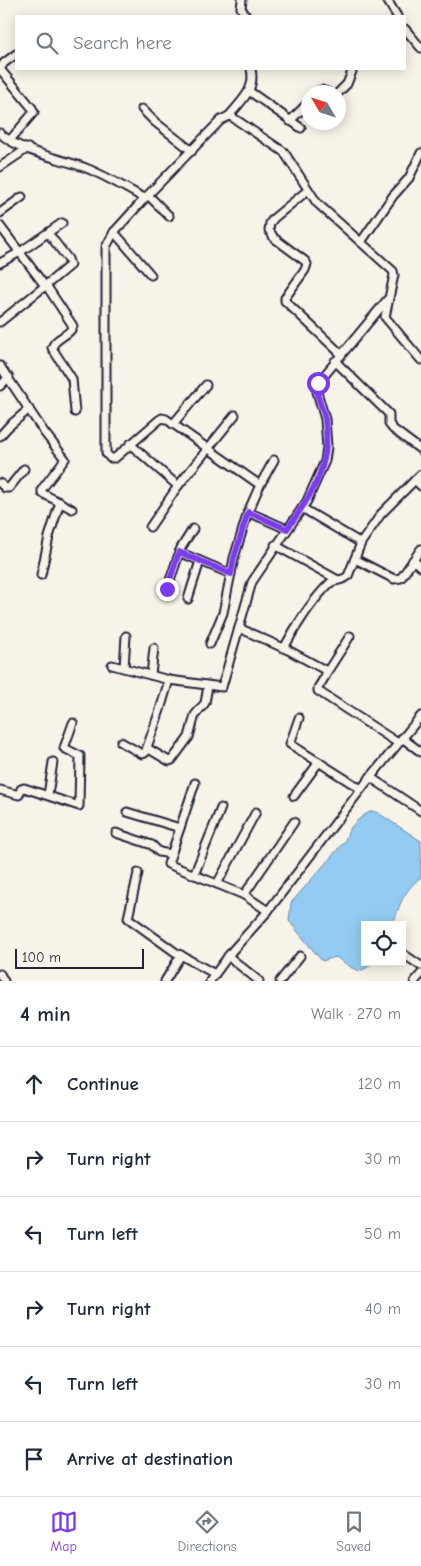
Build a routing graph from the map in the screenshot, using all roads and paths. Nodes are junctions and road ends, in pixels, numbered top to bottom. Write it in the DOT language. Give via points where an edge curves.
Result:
graph roads {
  1 [pos="242,0"];
  2 [pos="388,0"];
  3 [pos="245,15"];
  4 [pos="396,15"];
  5 [pos="406,30"];
  6 [pos="421,48"];
  7 [pos="15,55"];
  8 [pos="250,70"];
  9 [pos="353,70"];
  10 [pos="346,85"];
  11 [pos="249,91"];
  12 [pos="142,110"];
  13 [pos="301,110"];
  14 [pos="229,116"];
  15 [pos="290,121"];
  16 [pos="301,128"];
  17 [pos="0,133"];
  18 [pos="10,140"];
  19 [pos="28,148"];
  20 [pos="192,151"];
  21 [pos="421,153"];
  22 [pos="0,167"];
  23 [pos="308,190"];
  24 [pos="147,196"];
  25 [pos="22,197"];
  26 [pos="0,212"];
  27 [pos="169,216"];
  28 [pos="62,222"];
  29 [pos="0,226"];
  30 [pos="114,232"];
  31 [pos="48,233"];
  32 [pos="361,242"];
  33 [pos="20,252"];
  34 [pos="0,263"];
  35 [pos="151,275"];
  36 [pos="45,286"];
  37 [pos="389,297"];
  38 [pos="0,322"];
  39 [pos="341,354"];
  40 [pos="421,360"];
  41 [pos="335,361"];
  42 [pos="0,366"];
  43 [pos="9,377"];
  44 [pos="206,385"];
  45 [pos="0,386"];
  46 [pos="30,409"];
  47 [pos="75,412"];
  48 [pos="235,415"];
  49 [pos="174,424"];
  50 [pos="0,436"];
  51 [pos="130,444"];
  52 [pos="208,448"];
  53 [pos="421,450"];
  54 [pos="274,460"];
  55 [pos="24,469"];
  56 [pos="421,474"];
  57 [pos="415,480"];
  58 [pos="0,483"];
  59 [pos="260,485"];
  60 [pos="178,486"];
  61 [pos="421,486"];
  62 [pos="60,502"];
  63 [pos="302,508"];
  64 [pos="72,509"];
  65 [pos="248,512"];
  66 [pos="150,527"];
  67 [pos="193,529"];
  68 [pos="287,529"];
  69 [pos="361,543"];
  70 [pos="276,546"];
  71 [pos="421,549"];
  72 [pos="179,552"];
  73 [pos="355,559"];
  74 [pos="200,560"];
  75 [pos="413,560"];
  76 [pos="421,567"];
  77 [pos="231,574"];
  78 [pos="40,575"];
  79 [pos="338,580"];
  80 [pos="167,589"];
  81 [pos="188,600"];
  82 [pos="239,628"];
  83 [pos="126,636"];
  84 [pos="350,636"];
  85 [pos="210,644"];
  86 [pos="154,648"];
  87 [pos="284,648"];
  88 [pos="112,665"];
  89 [pos="124,668"];
  90 [pos="327,672"];
  91 [pos="151,675"];
  92 [pos="169,680"];
  93 [pos="208,686"];
  94 [pos="421,716"];
  95 [pos="299,718"];
  96 [pos="73,723"];
  97 [pos="400,741"];
  98 [pos="121,742"];
  99 [pos="147,748"];
  100 [pos="421,752"];
  101 [pos="53,762"];
  102 [pos="319,762"];
  103 [pos="370,777"];
  104 [pos="196,783"];
  105 [pos="361,789"];
  106 [pos="0,790"];
  107 [pos="48,795"];
  108 [pos="294,796"];
  109 [pos="220,808"];
  110 [pos="421,811"];
  111 [pos="127,812"];
  112 [pos="256,812"];
  113 [pos="294,822"];
  114 [pos="180,828"];
  115 [pos="116,833"];
  116 [pos="171,854"];
  117 [pos="138,873"];
  118 [pos="194,875"];
  119 [pos="217,884"];
  120 [pos="244,895"];
  121 [pos="268,911"];
  122 [pos="181,955"];
  123 [pos="228,956"];
  124 [pos="300,956"];
  125 [pos="406,956"];
  126 [pos="421,966"];
  127 [pos="0,974"];
  128 [pos="215,974"];
  129 [pos="421,974"];
  130 [pos="4,981"];
  131 [pos="165,981"];
  132 [pos="210,981"];
  133 [pos="259,981"];
  134 [pos="280,981"];
  135 [pos="415,981"];
  1 -- 3 [label="street" via="241,8"];
  2 -- 4 [label="street"];
  5 -- 6 [label="street"];
  7 -- 18 [label="street" via="0,69 34,112"];
  8 -- 11 [label="street"];
  9 -- 10 [label="street"];
  11 -- 14 [label="street"];
  11 -- 15 [label="street"];
  12 -- 20 [label="street"];
  13 -- 15 [label="street"];
  14 -- 20 [label="street"];
  14 -- 23 [label="street" via="284,152"];
  15 -- 16 [label="street"];
  17 -- 18 [label="street"];
  18 -- 19 [label="street"];
  19 -- 22 [label="street"];
  19 -- 24 [label="street" via="98,174 142,197"];
  20 -- 24 [label="street"];
  21 -- 32 [label="street" via="409,178"];
  23 -- 32 [label="street" via="317,203"];
  23 -- 39 [label="street" via="274,218 269,230 274,238 308,264 284,301"];
  24 -- 27 [label="street"];
  24 -- 30 [label="street"];
  25 -- 26 [label="street"];
  28 -- 31 [label="street"];
  29 -- 33 [label="street"];
  30 -- 35 [label="street"];
  30 -- 51 [label="street" via="106,247 106,453 112,459"];
  31 -- 33 [label="street"];
  31 -- 36 [label="street" via="70,265"];
  32 -- 37 [label="street" via="393,270"];
  33 -- 34 [label="street"];
  33 -- 36 [label="street"];
  36 -- 38 [label="street"];
  36 -- 47 [label="street" via="73,326 52,348 72,379"];
  37 -- 39 [label="street"];
  37 -- 40 [label="street" via="385,317"];
  39 -- 41 [label="street"];
  41 -- 53 [label="street" via="389,414 389,424 393,429"];
  41 -- 63 [label="street" via="316,387 325,419 327,447 320,474"];
  42 -- 43 [label="street"];
  43 -- 45 [label="street"];
  43 -- 46 [label="street"];
  44 -- 49 [label="street"];
  46 -- 50 [label="street"];
  46 -- 62 [label="street" via="65,459 41,491"];
  48 -- 52 [label="street"];
  49 -- 51 [label="street" via="162,418"];
  49 -- 52 [label="street"];
  51 -- 60 [label="street"];
  52 -- 59 [label="street"];
  52 -- 60 [label="street"];
  54 -- 59 [label="street"];
  55 -- 58 [label="street" via="9,488"];
  56 -- 57 [label="street"];
  57 -- 61 [label="street"];
  57 -- 69 [label="street" via="381,514"];
  59 -- 65 [label="street"];
  60 -- 66 [label="street"];
  62 -- 64 [label="street"];
  62 -- 78 [label="street"];
  63 -- 68 [label="street"];
  63 -- 69 [label="street"];
  65 -- 68 [label="street"];
  65 -- 77 [label="street"];
  67 -- 72 [label="street"];
  68 -- 70 [label="street"];
  69 -- 73 [label="street"];
  70 -- 79 [label="street"];
  70 -- 82 [label="street" via="252,582"];
  71 -- 75 [label="street"];
  72 -- 74 [label="street"];
  72 -- 80 [label="street"];
  73 -- 75 [label="street" via="398,580"];
  73 -- 79 [label="street" via="348,576"];
  74 -- 77 [label="street"];
  74 -- 81 [label="street"];
  75 -- 76 [label="street"];
  77 -- 85 [label="street" via="223,613"];
  79 -- 87 [label="street" via="330,583 302,617"];
  82 -- 87 [label="street"];
  82 -- 93 [label="street" via="222,687"];
  83 -- 89 [label="street"];
  84 -- 90 [label="street"];
  86 -- 91 [label="street"];
  87 -- 90 [label="street"];
  88 -- 89 [label="street"];
  89 -- 91 [label="street"];
  90 -- 97 [label="street" via="318,691"];
  91 -- 92 [label="street"];
  92 -- 93 [label="street"];
  92 -- 99 [label="street"];
  93 -- 99 [label="street" via="205,702 195,715 189,737 172,760"];
  94 -- 97 [label="street"];
  95 -- 102 [label="street" via="290,744"];
  96 -- 107 [label="street" via="64,748 80,756 80,804 76,806"];
  97 -- 100 [label="street"];
  97 -- 103 [label="street"];
  98 -- 99 [label="street" via="142,754"];
  101 -- 107 [label="street"];
  102 -- 105 [label="street"];
  102 -- 108 [label="street"];
  103 -- 105 [label="street"];
  103 -- 110 [label="street"];
  104 -- 114 [label="street"];
  105 -- 121 [label="street"];
  106 -- 107 [label="street" via="19,795 24,788"];
  109 -- 118 [label="street"];
  111 -- 114 [label="street"];
  112 -- 119 [label="street"];
  113 -- 120 [label="street"];
  114 -- 116 [label="street"];
  115 -- 116 [label="street" via="152,844 159,852"];
  116 -- 118 [label="street" via="169,865"];
  117 -- 122 [label="street" via="128,918"];
  118 -- 119 [label="street"];
  119 -- 120 [label="street"];
  120 -- 121 [label="street"];
  121 -- 123 [label="street"];
  122 -- 128 [label="street"];
  122 -- 131 [label="street"];
  123 -- 128 [label="street"];
  123 -- 133 [label="street"];
  124 -- 134 [label="street"];
  125 -- 126 [label="street"];
  127 -- 130 [label="street"];
  128 -- 132 [label="street"];
  129 -- 135 [label="street"];
}
